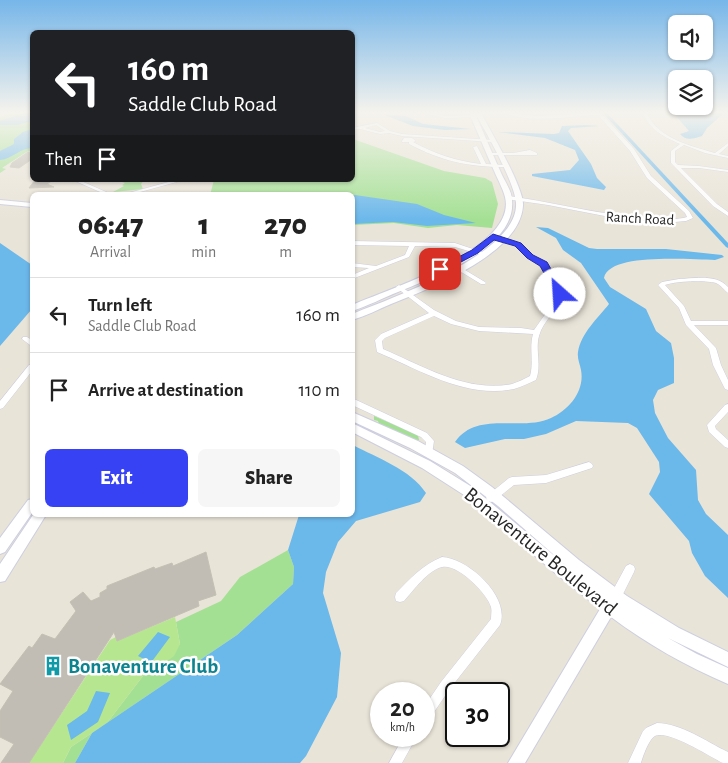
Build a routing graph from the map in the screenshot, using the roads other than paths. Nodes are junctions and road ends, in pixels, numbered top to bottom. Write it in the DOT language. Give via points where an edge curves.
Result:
graph roads {
  1 [pos="423,149"];
  2 [pos="476,149"];
  3 [pos="488,149"];
  4 [pos="496,149"];
  5 [pos="631,149"];
  6 [pos="676,149"];
  7 [pos="696,149"];
  8 [pos="722,149"];
  9 [pos="490,154"];
  10 [pos="499,154"];
  11 [pos="513,154"];
  12 [pos="716,154"];
  13 [pos="728,157"];
  14 [pos="484,166"];
  15 [pos="496,166"];
  16 [pos="504,166"];
  17 [pos="677,166"];
  18 [pos="728,172"];
  19 [pos="80,182"];
  20 [pos="174,182"];
  21 [pos="104,192"];
  22 [pos="135,192"];
  23 [pos="509,198"];
  24 [pos="519,199"];
  25 [pos="0,200"];
  26 [pos="30,200"];
  27 [pos="30,205"];
  28 [pos="728,214"];
  29 [pos="493,237"];
  30 [pos="503,240"];
  31 [pos="355,244"];
  32 [pos="412,246"];
  33 [pos="477,250"];
  34 [pos="486,255"];
  35 [pos="355,265"];
  36 [pos="377,267"];
  37 [pos="460,269"];
  38 [pos="355,276"];
  39 [pos="483,283"];
  40 [pos="402,290"];
  41 [pos="728,291"];
  42 [pos="355,307"];
  43 [pos="432,314"];
  44 [pos="355,315"];
  45 [pos="728,323"];
  46 [pos="688,324"];
  47 [pos="536,332"];
  48 [pos="25,339"];
  49 [pos="30,342"];
  50 [pos="30,369"];
  51 [pos="725,374"];
  52 [pos="728,387"];
  53 [pos="355,402"];
  54 [pos="0,406"];
  55 [pos="728,407"];
  56 [pos="355,417"];
  57 [pos="355,428"];
  58 [pos="728,445"];
  59 [pos="428,452"];
  60 [pos="588,466"];
  61 [pos="489,500"];
  62 [pos="30,507"];
  63 [pos="39,517"];
  64 [pos="0,548"];
  65 [pos="630,569"];
  66 [pos="0,576"];
  67 [pos="400,597"];
  68 [pos="612,602"];
  69 [pos="728,660"];
  70 [pos="728,676"];
  71 [pos="435,701"];
  72 [pos="405,747"];
  73 [pos="722,759"];
  74 [pos="396,763"];
  75 [pos="516,763"];
  76 [pos="634,763"];
  1 -- 14 [label="street" via="442,158"];
  2 -- 14 [label="street"];
  3 -- 9 [label="street"];
  4 -- 10 [label="street"];
  5 -- 24 [label="street, Ranch Road" via="649,177 690,218 617,219"];
  6 -- 17 [label="street" via="672,154"];
  7 -- 12 [label="street"];
  8 -- 12 [label="street"];
  9 -- 10 [label="street"];
  9 -- 15 [label="street"];
  10 -- 11 [label="street"];
  10 -- 16 [label="street"];
  12 -- 13 [label="street"];
  14 -- 15 [label="street"];
  15 -- 16 [label="street"];
  15 -- 23 [label="street"];
  16 -- 24 [label="street"];
  17 -- 18 [label="street"];
  17 -- 28 [label="street"];
  19 -- 21 [label="street"];
  20 -- 22 [label="street"];
  23 -- 24 [label="street, Ranch Road"];
  23 -- 29 [label="street" via="504,224"];
  24 -- 30 [label="street" via="518,216"];
  25 -- 26 [label="street"];
  25 -- 27 [label="street"];
  29 -- 30 [label="street"];
  29 -- 33 [label="street"];
  30 -- 34 [label="street"];
  30 -- 47 [label="street" via="518,244 544,264 560,294"];
  31 -- 32 [label="street"];
  32 -- 33 [label="street" via="455,246"];
  32 -- 36 [label="street" via="407,256"];
  33 -- 34 [label="street"];
  33 -- 40 [label="street"];
  34 -- 37 [label="street"];
  35 -- 36 [label="street"];
  36 -- 38 [label="street"];
  37 -- 39 [label="street"];
  37 -- 40 [label="street"];
  40 -- 42 [label="street"];
  40 -- 43 [label="street"];
  40 -- 44 [label="street"];
  41 -- 46 [label="street" via="719,282 708,280 668,281 661,285 682,306"];
  43 -- 47 [label="street" via="477,329 521,328"];
  43 -- 47 [label="street" via="383,336 377,344 380,350 469,386 509,387 533,378"];
  45 -- 46 [label="street"];
  46 -- 51 [label="street" via="712,348 717,365"];
  48 -- 49 [label="street"];
  50 -- 54 [label="street"];
  51 -- 52 [label="street"];
  53 -- 59 [label="street" via="424,435 430,441"];
  55 -- 58 [label="street" via="711,425"];
  56 -- 59 [label="street, Bonaventure Boulevard"];
  57 -- 61 [label="street, Bonaventure Boulevard" via="430,465"];
  59 -- 61 [label="street, Bonaventure Boulevard" via="471,478"];
  60 -- 61 [label="street" via="546,479 512,481"];
  61 -- 68 [label="street, Bonaventure Boulevard"];
  62 -- 64 [label="street"];
  63 -- 66 [label="street"];
  65 -- 68 [label="street, Bonaventure Boulevard"];
  67 -- 71 [label="street" via="431,568 443,562 453,562 463,567 493,599 497,608 496,621"];
  68 -- 69 [label="street, Bonaventure Boulevard"];
  68 -- 70 [label="street, Bonaventure Boulevard" via="687,657"];
  68 -- 75 [label="street"];
  72 -- 74 [label="street"];
  73 -- 76 [label="street" via="673,730 659,728 650,732"];
}
